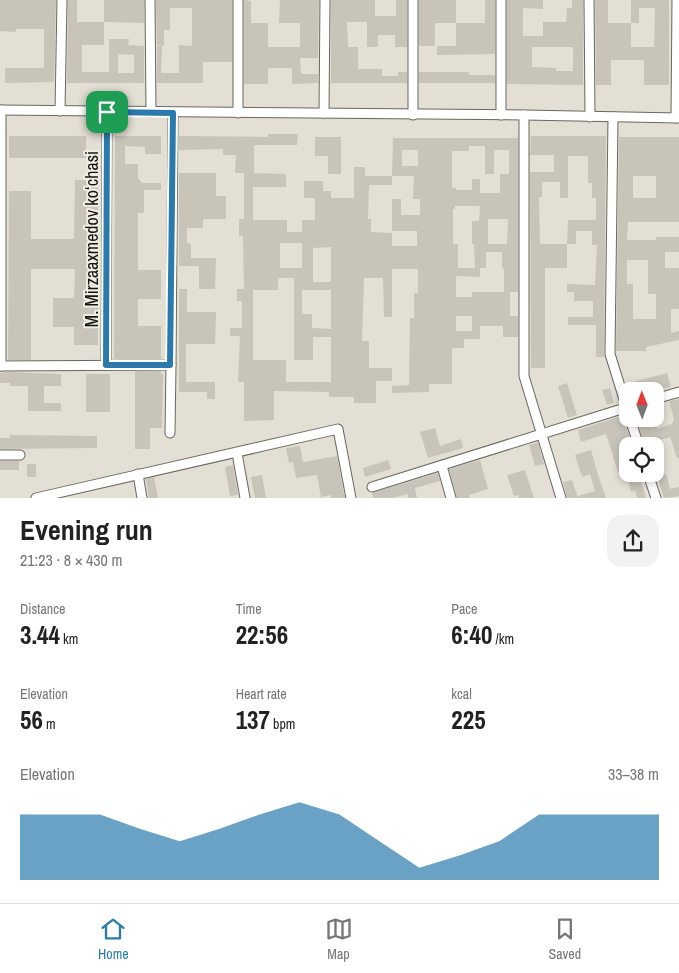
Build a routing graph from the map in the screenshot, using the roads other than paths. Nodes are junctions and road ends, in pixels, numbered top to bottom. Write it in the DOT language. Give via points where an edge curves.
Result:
graph roads {
  1 [pos="62,0"];
  2 [pos="150,0"];
  3 [pos="238,0"];
  4 [pos="325,0"];
  5 [pos="413,0"];
  6 [pos="501,0"];
  7 [pos="590,0"];
  8 [pos="678,4"];
  9 [pos="1,110"];
  10 [pos="60,111"];
  11 [pos="107,112"];
  12 [pos="150,112"];
  13 [pos="173,113"];
  14 [pos="238,113"];
  15 [pos="324,113"];
  16 [pos="413,115"];
  17 [pos="501,115"];
  18 [pos="524,115"];
  19 [pos="590,117"];
  20 [pos="613,117"];
  21 [pos="677,118"];
  22 [pos="106,365"];
  23 [pos="170,365"];
  24 [pos="0,366"];
  25 [pos="619,383"];
  26 [pos="679,392"];
  27 [pos="664,396"];
  28 [pos="619,411"];
  29 [pos="170,433"];
  30 [pos="541,434"];
  31 [pos="237,453"];
  32 [pos="0,455"];
  33 [pos="20,455"];
  34 [pos="442,466"];
  35 [pos="138,474"];
  36 [pos="651,482"];
  37 [pos="372,487"];
  38 [pos="36,498"];
  39 [pos="142,498"];
  40 [pos="245,498"];
  41 [pos="351,498"];
  42 [pos="452,498"];
  43 [pos="561,498"];
  44 [pos="656,498"];
  1 -- 10 [label="street"];
  2 -- 12 [label="street"];
  3 -- 14 [label="street"];
  4 -- 15 [label="street"];
  5 -- 16 [label="street"];
  6 -- 17 [label="street"];
  7 -- 19 [label="street"];
  8 -- 21 [label="street"];
  9 -- 10 [label="street"];
  9 -- 24 [label="street"];
  10 -- 11 [label="street"];
  11 -- 12 [label="street"];
  11 -- 22 [label="street, M. Mirzaaxmedov koʻchasi"];
  12 -- 13 [label="street"];
  13 -- 14 [label="street"];
  13 -- 23 [label="street"];
  14 -- 15 [label="street"];
  15 -- 16 [label="street"];
  16 -- 17 [label="street"];
  17 -- 18 [label="street"];
  18 -- 19 [label="street"];
  18 -- 30 [label="street" via="524,376"];
  19 -- 20 [label="street"];
  20 -- 21 [label="street"];
  20 -- 25 [label="street" via="610,354"];
  22 -- 23 [label="street"];
  22 -- 24 [label="street"];
  23 -- 29 [label="street"];
  26 -- 27 [label="street"];
  28 -- 30 [label="street"];
  30 -- 34 [label="street"];
  30 -- 43 [label="street"];
  31 -- 35 [label="street"];
  31 -- 40 [label="street"];
  31 -- 41 [label="street" via="338,429"];
  32 -- 33 [label="street"];
  34 -- 37 [label="street"];
  34 -- 42 [label="street"];
  35 -- 38 [label="street"];
  35 -- 39 [label="street"];
  36 -- 44 [label="street"];
}
